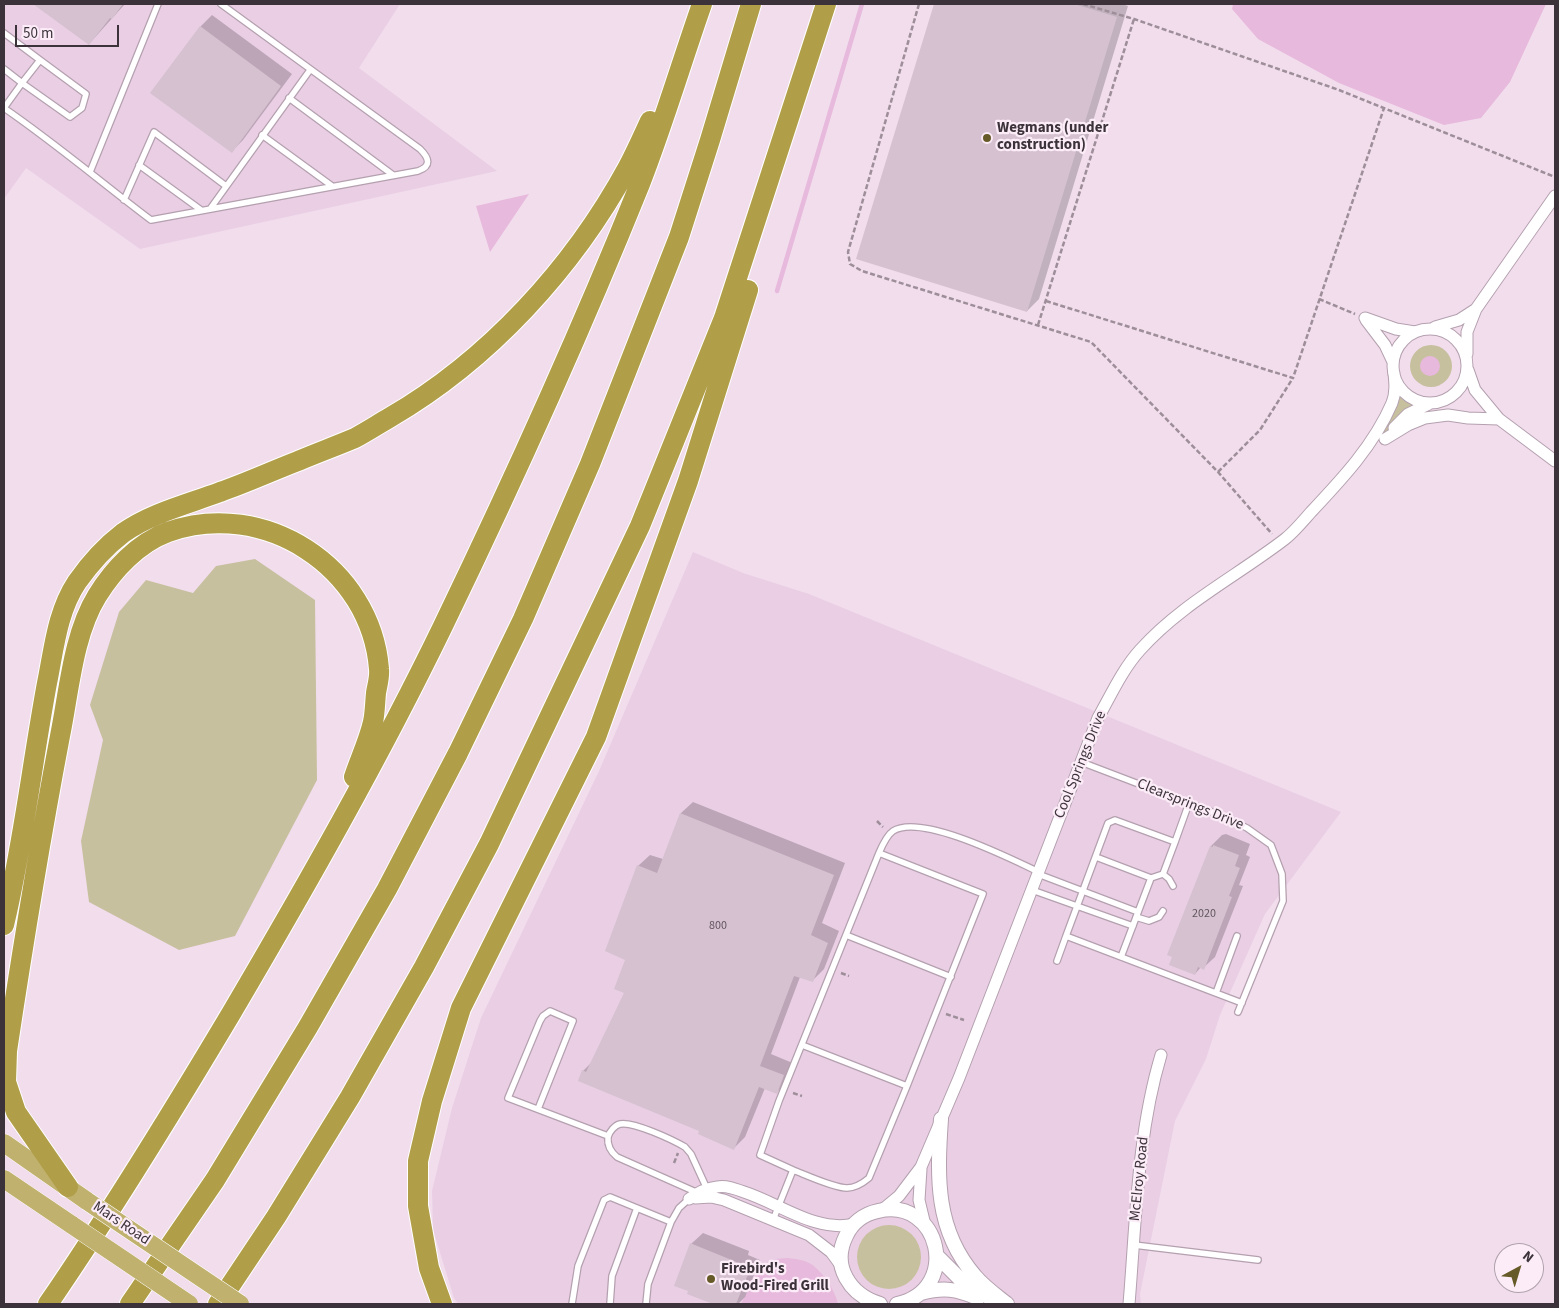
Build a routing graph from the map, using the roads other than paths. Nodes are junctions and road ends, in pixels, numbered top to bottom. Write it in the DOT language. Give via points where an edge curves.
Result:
graph roads {
  1 [pos="158,4"];
  2 [pos="220,4"];
  3 [pos="702,4"];
  4 [pos="751,4"];
  5 [pos="826,4"];
  6 [pos="830,4"];
  7 [pos="4,33"];
  8 [pos="40,60"];
  9 [pos="4,69"];
  10 [pos="310,70"];
  11 [pos="22,82"];
  12 [pos="289,98"];
  13 [pos="4,108"];
  14 [pos="262,135"];
  15 [pos="139,166"];
  16 [pos="90,172"];
  17 [pos="393,175"];
  18 [pos="226,186"];
  19 [pos="332,186"];
  20 [pos="1555,196"];
  21 [pos="124,200"];
  22 [pos="210,209"];
  23 [pos="201,210"];
  24 [pos="1476,309"];
  25 [pos="1427,329"];
  26 [pos="1415,332"];
  27 [pos="1466,356"];
  28 [pos="1393,367"];
  29 [pos="1468,370"];
  30 [pos="1429,404"];
  31 [pos="1499,419"];
  32 [pos="1385,439"];
  33 [pos="1365,451"];
  34 [pos="1555,461"];
  35 [pos="1081,762"];
  36 [pos="1189,803"];
  37 [pos="1175,842"];
  38 [pos="879,853"];
  39 [pos="1096,857"];
  40 [pos="1039,873"];
  41 [pos="1163,874"];
  42 [pos="1151,878"];
  43 [pos="1172,886"];
  44 [pos="1032,890"];
  45 [pos="1083,892"];
  46 [pos="1078,906"];
  47 [pos="1163,911"];
  48 [pos="1137,914"];
  49 [pos="287,919"];
  50 [pos="4,925"];
  51 [pos="1133,926"];
  52 [pos="846,935"];
  53 [pos="1066,936"];
  54 [pos="1237,936"];
  55 [pos="1121,957"];
  56 [pos="1057,961"];
  57 [pos="951,977"];
  58 [pos="1216,993"];
  59 [pos="1242,1003"];
  60 [pos="1238,1012"];
  61 [pos="802,1045"];
  62 [pos="1161,1055"];
  63 [pos="908,1086"];
  64 [pos="538,1109"];
  65 [pos="941,1120"];
  66 [pos="608,1136"];
  67 [pos="4,1143"];
  68 [pos="921,1167"];
  69 [pos="793,1170"];
  70 [pos="4,1179"];
  71 [pos="68,1187"];
  72 [pos="698,1194"];
  73 [pos="779,1206"];
  74 [pos="638,1208"];
  75 [pos="882,1210"];
  76 [pos="276,1217"];
  77 [pos="773,1220"];
  78 [pos="671,1222"];
  79 [pos="854,1224"];
  80 [pos="925,1225"];
  81 [pos="1134,1245"];
  82 [pos="937,1256"];
  83 [pos="1258,1260"];
  84 [pos="842,1268"];
  85 [pos="921,1293"];
  86 [pos="857,1298"];
  87 [pos="48,1304"];
  88 [pos="130,1304"];
  89 [pos="189,1304"];
  90 [pos="218,1304"];
  91 [pos="230,1304"];
  92 [pos="240,1304"];
  93 [pos="442,1304"];
  94 [pos="572,1304"];
  95 [pos="610,1304"];
  96 [pos="646,1304"];
  97 [pos="880,1304"];
  98 [pos="898,1304"];
  99 [pos="989,1304"];
  100 [pos="999,1304"];
  101 [pos="1008,1304"];
  102 [pos="1128,1304"];
  1 -- 16 [label="lane"];
  2 -- 10 [label="lane"];
  3 -- 49 [label="highway" via="641,181 490,528 383,744"];
  3 -- 50 [label="highway" via="629,165 600,213 532,301 493,341 418,401 356,437 142,522 122,534 77,583 65,603 59,625"];
  4 -- 88 [label="highway" via="678,237 590,464 523,619 387,889 308,1027 215,1180"];
  5 -- 76 [label="highway" via="724,318 640,526 489,844 429,958 350,1097"];
  6 -- 93 [label="highway" via="772,214 688,481 596,737 461,1008 432,1101 418,1161 418,1206 429,1268"];
  7 -- 8 [label="lane"];
  8 -- 11 [label="lane"];
  8 -- 11 [label="lane" via="86,94 82,108 70,117"];
  9 -- 11 [label="lane"];
  10 -- 12 [label="lane"];
  10 -- 17 [label="lane" via="426,156 428,164 422,169"];
  11 -- 13 [label="lane"];
  12 -- 14 [label="lane"];
  12 -- 17 [label="lane"];
  13 -- 16 [label="lane"];
  14 -- 18 [label="lane"];
  14 -- 19 [label="lane"];
  15 -- 18 [label="lane" via="154,132"];
  15 -- 21 [label="lane"];
  15 -- 23 [label="lane"];
  16 -- 21 [label="lane"];
  17 -- 19 [label="lane"];
  18 -- 22 [label="lane"];
  19 -- 22 [label="lane"];
  20 -- 24 [label="street"];
  21 -- 23 [label="lane" via="151,220"];
  22 -- 23 [label="lane"];
  24 -- 25 [label="street" via="1459,320"];
  24 -- 27 [label="street" via="1467,332"];
  25 -- 26 [label="street"];
  25 -- 27 [label="street" via="1452,335"];
  26 -- 28 [label="street" via="1400,344"];
  26 -- 28 [label="street" via="1365,318 1385,345"];
  27 -- 29 [label="street"];
  28 -- 30 [label="street" via="1398,385 1406,394"];
  28 -- 33 [label="street, Cool Springs Drive" via="1395,387 1392,401"];
  29 -- 30 [label="street" via="1459,391 1446,401"];
  29 -- 31 [label="street" via="1475,390"];
  30 -- 32 [label="street, Cool Springs Drive" via="1408,414"];
  31 -- 32 [label="street" via="1448,415 1425,418"];
  31 -- 34 [label="street"];
  32 -- 33 [label="street, Cool Springs Drive"];
  33 -- 35 [label="street, Cool Springs Drive" via="1286,538 1180,613 1140,650 1098,718"];
  35 -- 36 [label="lane, Clearsprings Drive"];
  35 -- 40 [label="street, Cool Springs Drive"];
  36 -- 37 [label="lane"];
  36 -- 59 [label="lane, Clearsprings Drive" via="1256,834 1271,846 1282,874 1283,901"];
  37 -- 39 [label="lane" via="1116,820 1108,823"];
  37 -- 41 [label="lane"];
  38 -- 40 [label="lane" via="894,830 921,826 962,839"];
  38 -- 52 [label="lane"];
  38 -- 57 [label="lane" via="983,894"];
  39 -- 42 [label="lane"];
  39 -- 45 [label="lane"];
  40 -- 44 [label="street, Cool Springs Drive"];
  40 -- 45 [label="lane"];
  41 -- 42 [label="lane"];
  41 -- 43 [label="lane"];
  42 -- 48 [label="lane"];
  44 -- 46 [label="lane"];
  44 -- 65 [label="street, Cool Springs Drive"];
  45 -- 46 [label="lane"];
  45 -- 48 [label="lane"];
  46 -- 51 [label="lane"];
  46 -- 53 [label="lane"];
  47 -- 48 [label="lane" via="1159,917 1149,921"];
  48 -- 51 [label="lane"];
  49 -- 71 [label="highway" via="352,780 372,724 380,671 372,634 343,579 290,539 238,524 215,523 166,533 144,545 111,576 96,598 80,635 36,863 8,1041 6,1082 16,1112"];
  49 -- 87 [label="highway" via="176,1105"];
  51 -- 55 [label="lane"];
  52 -- 57 [label="lane"];
  52 -- 61 [label="lane"];
  53 -- 55 [label="lane"];
  53 -- 56 [label="lane"];
  54 -- 58 [label="lane"];
  55 -- 58 [label="lane"];
  57 -- 63 [label="lane"];
  58 -- 59 [label="lane"];
  59 -- 60 [label="lane, Clearsprings Drive"];
  61 -- 63 [label="lane"];
  61 -- 69 [label="lane" via="760,1155"];
  62 -- 81 [label="street, McElroy Road" via="1148,1106"];
  63 -- 69 [label="lane" via="869,1178 860,1185 847,1188 829,1184"];
  64 -- 64 [label="lane" via="573,1021 550,1011 540,1021 508,1098"];
  64 -- 66 [label="lane"];
  65 -- 68 [label="street, Cool Springs Drive"];
  65 -- 101 [label="street" via="939,1189 947,1228 976,1278"];
  66 -- 72 [label="lane" via="609,1147 617,1157"];
  66 -- 72 [label="lane" via="619,1124 630,1124 681,1145 691,1154"];
  67 -- 71 [label="highway, Mars Road"];
  68 -- 75 [label="street, Cool Springs Drive" via="899,1196"];
  68 -- 80 [label="street, Cool Springs Drive" via="919,1200"];
  69 -- 73 [label="lane"];
  70 -- 89 [label="highway, Mars Road, bridge"];
  71 -- 92 [label="highway, Mars Road, bridge"];
  72 -- 73 [label="street" via="719,1186"];
  72 -- 77 [label="street" via="724,1200"];
  72 -- 78 [label="lane" via="679,1208"];
  73 -- 77 [label="lane"];
  73 -- 79 [label="street" via="819,1223"];
  74 -- 78 [label="lane"];
  74 -- 94 [label="lane" via="610,1197 604,1200 578,1266"];
  74 -- 95 [label="lane" via="612,1276"];
  75 -- 79 [label="street" via="867,1214"];
  75 -- 80 [label="street" via="905,1212"];
  76 -- 90 [label="highway"];
  76 -- 91 [label="highway"];
  77 -- 84 [label="street" via="818,1241"];
  78 -- 96 [label="lane" via="648,1284"];
  79 -- 84 [label="street" via="843,1244"];
  80 -- 82 [label="street"];
  81 -- 83 [label="lane"];
  81 -- 102 [label="street, McElroy Road"];
  82 -- 85 [label="street" via="933,1277"];
  82 -- 100 [label="street" via="960,1279"];
  84 -- 86 [label="street"];
  85 -- 98 [label="street"];
  85 -- 99 [label="street" via="956,1290"];
  86 -- 97 [label="street"];
}
